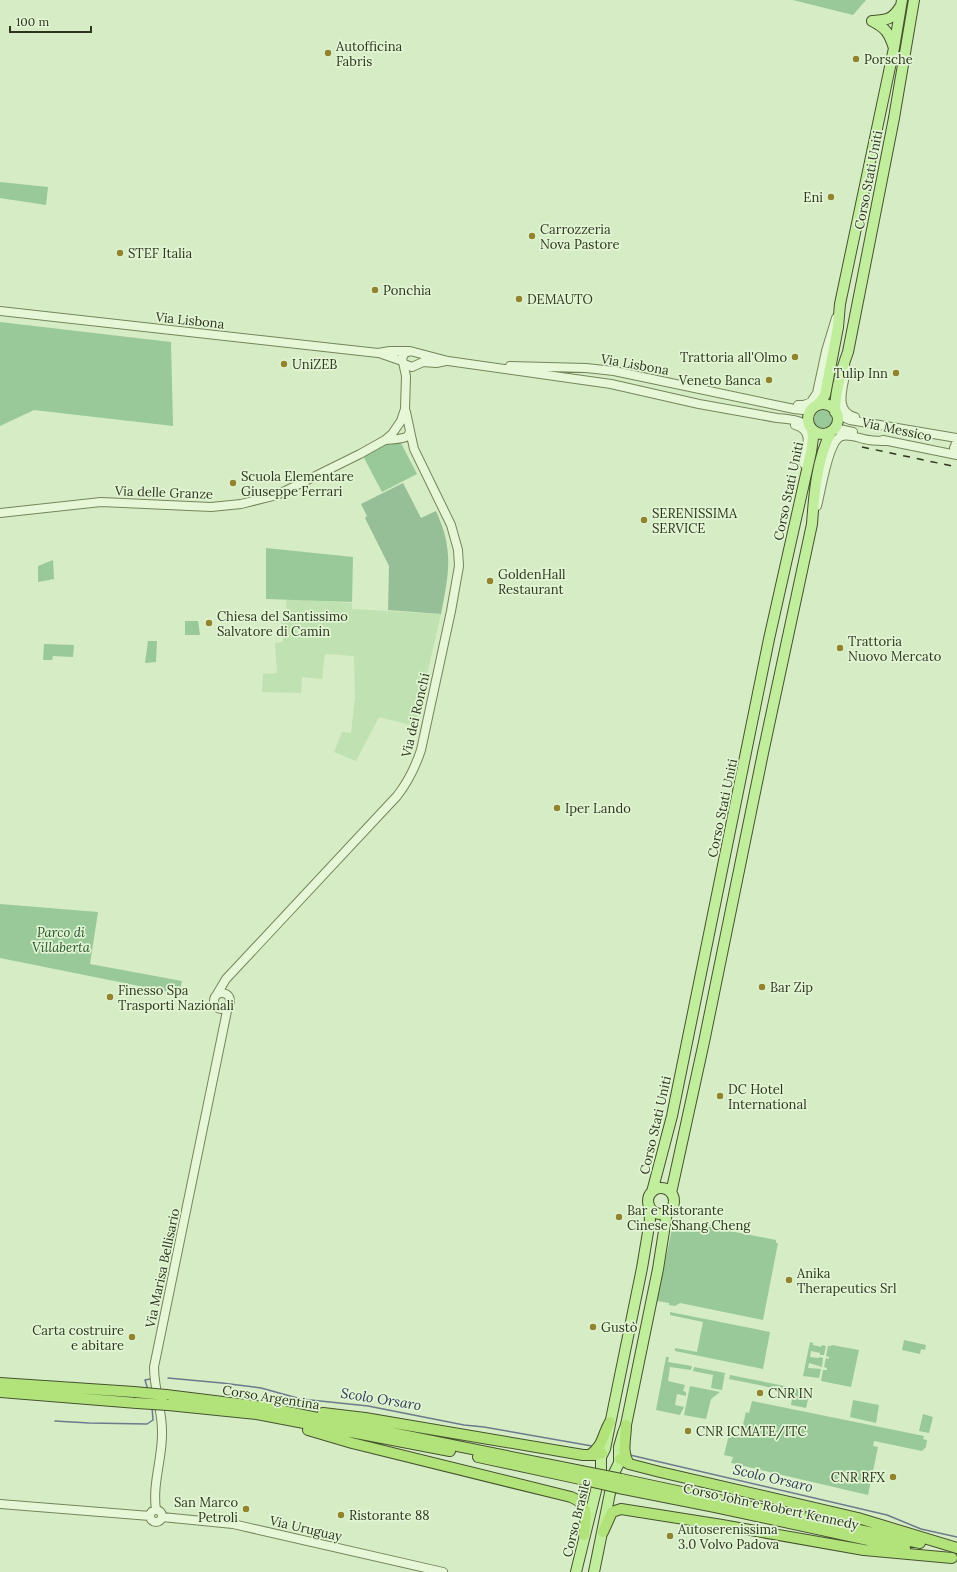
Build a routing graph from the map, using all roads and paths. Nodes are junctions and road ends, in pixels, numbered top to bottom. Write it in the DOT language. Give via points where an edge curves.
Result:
graph roads {
  1 [pos="914,0"];
  2 [pos="919,0"];
  3 [pos="902,2"];
  4 [pos="894,48"];
  5 [pos="904,63"];
  6 [pos="840,304"];
  7 [pos="0,311"];
  8 [pos="411,352"];
  9 [pos="848,352"];
  10 [pos="378,353"];
  11 [pos="448,361"];
  12 [pos="403,362"];
  13 [pos="416,365"];
  14 [pos="497,367"];
  15 [pos="407,392"];
  16 [pos="752,400"];
  17 [pos="815,407"];
  18 [pos="405,409"];
  19 [pos="836,413"];
  20 [pos="777,418"];
  21 [pos="398,427"];
  22 [pos="888,427"];
  23 [pos="811,428"];
  24 [pos="410,429"];
  25 [pos="831,431"];
  26 [pos="401,438"];
  27 [pos="957,439"];
  28 [pos="385,440"];
  29 [pos="888,441"];
  30 [pos="414,449"];
  31 [pos="957,455"];
  32 [pos="801,494"];
  33 [pos="0,513"];
  34 [pos="812,524"];
  35 [pos="230,975"];
  36 [pos="217,994"];
  37 [pos="228,996"];
  38 [pos="228,1006"];
  39 [pos="218,1008"];
  40 [pos="223,1033"];
  41 [pos="652,1192"];
  42 [pos="671,1193"];
  43 [pos="649,1205"];
  44 [pos="667,1212"];
  45 [pos="0,1383"];
  46 [pos="0,1392"];
  47 [pos="167,1400"];
  48 [pos="238,1404"];
  49 [pos="212,1409"];
  50 [pos="610,1422"];
  51 [pos="626,1424"];
  52 [pos="590,1455"];
  53 [pos="620,1456"];
  54 [pos="602,1458"];
  55 [pos="629,1464"];
  56 [pos="580,1475"];
  57 [pos="618,1480"];
  58 [pos="0,1504"];
  59 [pos="153,1513"];
  60 [pos="603,1532"];
  61 [pos="584,1535"];
  62 [pos="956,1554"];
  63 [pos="443,1572"];
  64 [pos="576,1572"];
  65 [pos="594,1572"];
  1 -- 5 [label="main road, Corso Stati Uniti"];
  2 -- 5 [label="main road"];
  3 -- 4 [label="main road, Corso Stati Uniti"];
  3 -- 4 [label="main road" via="896,14 889,19 872,21 887,32"];
  4 -- 6 [label="main road, Corso Stati Uniti"];
  5 -- 9 [label="main road, Corso Stati Uniti"];
  6 -- 16 [label="street" via="817,393 811,402 800,405"];
  6 -- 17 [label="main road, Corso Stati Uniti" via="825,395"];
  7 -- 10 [label="street, Via Lisbona"];
  8 -- 10 [label="street, Via Lisbona"];
  8 -- 11 [label="street, Via Lisbona"];
  8 -- 12 [label="street" via="403,355"];
  8 -- 13 [label="street" via="418,358"];
  9 -- 19 [label="main road, Corso Stati Uniti" via="836,396"];
  9 -- 22 [label="street" via="842,407 850,416"];
  10 -- 12 [label="street, Via Lisbona"];
  11 -- 13 [label="street, Via Lisbona" via="423,362"];
  11 -- 14 [label="street, Via Lisbona"];
  12 -- 13 [label="street, Via Lisbona" via="409,367"];
  12 -- 15 [label="street, Via delle Granze"];
  13 -- 15 [label="street, Via delle Granze"];
  14 -- 16 [label="street, Via Lisbona" via="557,366 614,371"];
  14 -- 20 [label="street, Via Lisbona" via="611,384"];
  15 -- 18 [label="street, Via delle Granze"];
  16 -- 17 [label="street, Via Lisbona" via="799,409"];
  17 -- 19 [label="main road" via="826,405"];
  17 -- 23 [label="main road" via="808,417"];
  18 -- 21 [label="street, Via delle Granze"];
  18 -- 24 [label="street, Via delle Granze"];
  19 -- 22 [label="street, Via Messico" via="850,420"];
  19 -- 25 [label="main road" via="837,423"];
  20 -- 23 [label="street, Via Lisbona" via="805,423"];
  20 -- 32 [label="street" via="800,426 806,433 808,442"];
  21 -- 24 [label="street" via="405,424"];
  21 -- 26 [label="street" via="397,436"];
  21 -- 28 [label="street, Via delle Granze"];
  22 -- 27 [label="street, Via Messico"];
  23 -- 25 [label="main road" via="821,434"];
  23 -- 32 [label="main road, Corso Stati Uniti" via="812,443"];
  24 -- 26 [label="street" via="408,436"];
  24 -- 30 [label="street, Via dei Ronchi"];
  25 -- 29 [label="street, Via Messico" via="839,429"];
  25 -- 34 [label="main road, Corso Stati Uniti" via="822,453"];
  26 -- 28 [label="street, Via delle Granze"];
  26 -- 30 [label="street, Via dei Ronchi"];
  27 -- 31 [label="street, Via Messico" via="954,448"];
  28 -- 33 [label="street, Via delle Granze" via="290,490 263,500 211,507 101,502"];
  29 -- 31 [label="street, Via Messico"];
  29 -- 34 [label="street" via="846,435 834,441"];
  30 -- 35 [label="street, Via dei Ronchi" via="451,525 457,542 459,566 421,750 415,768 406,785 377,819"];
  32 -- 41 [label="main road, Corso Stati Uniti" via="672,1116"];
  34 -- 42 [label="main road, Corso Stati Uniti"];
  35 -- 36 [label="street, Via dei Ronchi"];
  35 -- 37 [label="street"];
  36 -- 37 [label="street" via="223,993"];
  36 -- 39 [label="street" via="214,1000"];
  37 -- 38 [label="street"];
  38 -- 39 [label="street"];
  38 -- 40 [label="street, Via Marisa Bellisario"];
  39 -- 40 [label="street, Via Marisa Bellisario"];
  40 -- 59 [label="street, Via Marisa Bellisario" via="154,1367 162,1432"];
  41 -- 42 [label="main road" via="660,1188"];
  41 -- 43 [label="main road"];
  42 -- 44 [label="main road" via="673,1205"];
  43 -- 44 [label="main road" via="655,1212"];
  43 -- 50 [label="main road" via="650,1220 642,1268"];
  44 -- 51 [label="main road"];
  45 -- 47 [label="highway, Corso Argentina, bridge" via="134,1392"];
  46 -- 47 [label="highway, Corso Argentina, bridge" via="137,1402"];
  47 -- 48 [label="highway, Corso Argentina"];
  47 -- 49 [label="highway, Corso Argentina"];
  48 -- 52 [label="highway" via="275,1405 365,1418"];
  48 -- 56 [label="highway, Corso Argentina" via="367,1427"];
  49 -- 56 [label="highway, Corso Argentina" via="279,1418"];
  49 -- 61 [label="highway" via="295,1426 352,1443 571,1497 580,1501 585,1509"];
  50 -- 52 [label="highway" via="601,1444"];
  50 -- 54 [label="main road"];
  51 -- 53 [label="main road"];
  51 -- 55 [label="highway" via="624,1448"];
  52 -- 54 [label="highway"];
  53 -- 54 [label="main road" via="612,1448"];
  53 -- 55 [label="highway"];
  53 -- 57 [label="main road"];
  54 -- 61 [label="main road, Corso Brasile"];
  55 -- 62 [label="highway" via="858,1518"];
  56 -- 57 [label="highway, Corso John e Robert Kennedy, bridge"];
  57 -- 60 [label="main road, Corso Brasile" via="604,1521"];
  57 -- 62 [label="highway, Corso John e Robert Kennedy"];
  58 -- 59 [label="street, Via Uruguay"];
  59 -- 63 [label="street, Via Uruguay" via="151,1519 155,1522 162,1517 233,1524"];
  60 -- 62 [label="highway" via="612,1512 622,1509 864,1550"];
  60 -- 65 [label="main road, Corso Brasile"];
  61 -- 64 [label="main road, Corso Brasile"];
}
